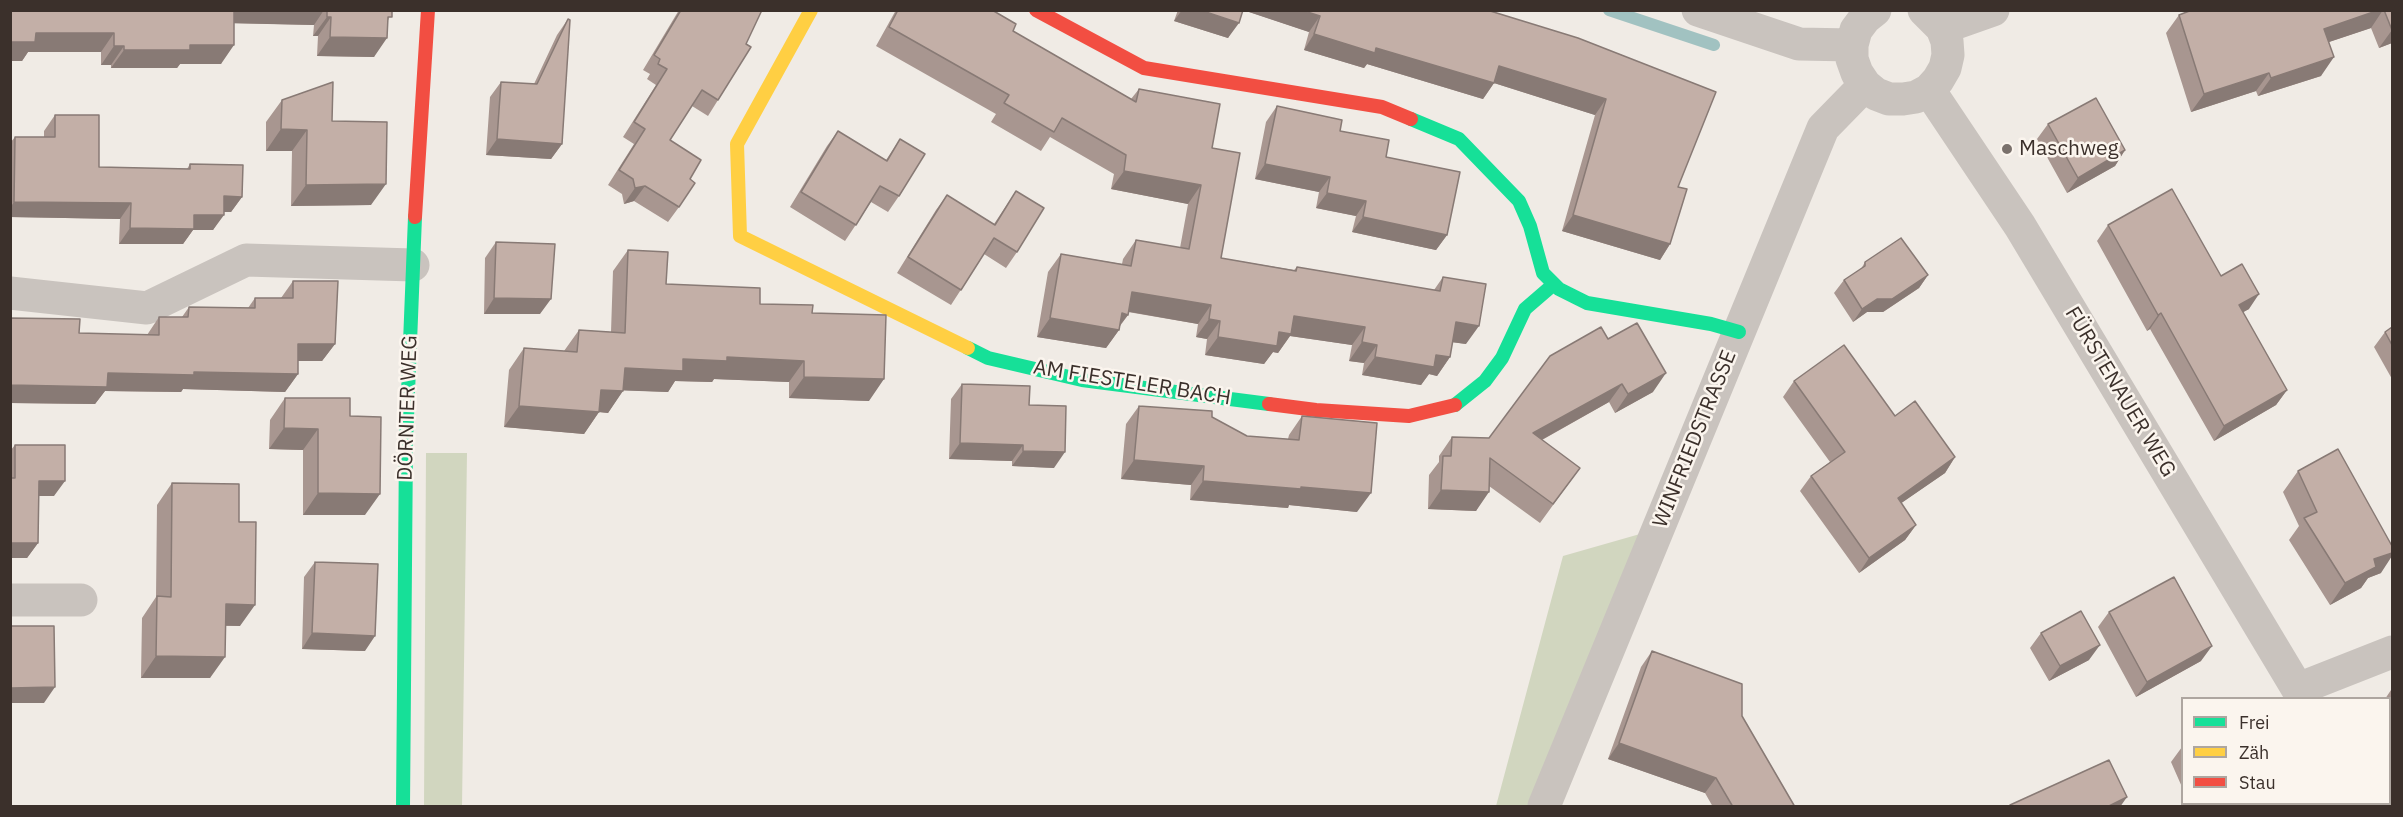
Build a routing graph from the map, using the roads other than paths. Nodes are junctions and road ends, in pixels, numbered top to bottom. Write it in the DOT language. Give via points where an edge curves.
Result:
graph roads {
  1 [pos="428,10"];
  2 [pos="811,10"];
  3 [pos="1036,10"];
  4 [pos="1698,10"];
  5 [pos="1875,10"];
  6 [pos="1993,10"];
  7 [pos="1933,19"];
  8 [pos="1852,45"];
  9 [pos="1865,85"];
  10 [pos="1929,90"];
  11 [pos="413,265"];
  12 [pos="1554,284"];
  13 [pos="10,293"];
  14 [pos="1739,332"];
  15 [pos="10,600"];
  16 [pos="81,600"];
  17 [pos="2392,652"];
  18 [pos="2300,694"];
  19 [pos="403,807"];
  20 [pos="1544,807"];
  1 -- 11 [label="street, DÖRNTER WEG"];
  2 -- 12 [label="street, AM FIESTELER BACH" via="736,144 740,236 988,358 1082,380 1316,410 1409,416 1453,407 1485,381 1502,358 1525,309"];
  3 -- 12 [label="street" via="1144,68 1382,107 1459,139 1519,201 1543,273"];
  4 -- 8 [label="street" via="1799,44"];
  5 -- 8 [label="street" via="1856,30"];
  6 -- 7 [label="street"];
  7 -- 10 [label="street" via="1947,41 1948,55 1945,68"];
  8 -- 9 [label="street" via="1852,59"];
  9 -- 10 [label="street" via="1889,99 1916,97"];
  9 -- 14 [label="street, WINFRIEDSTRASSE" via="1823,128"];
  10 -- 18 [label="street, FÜRSTENAUER WEG" via="2020,226"];
  11 -- 13 [label="street" via="246,260 147,308"];
  11 -- 19 [label="street, DÖRNTER WEG" via="406,443"];
  12 -- 14 [label="street" via="1587,303"];
  14 -- 20 [label="street, WINFRIEDSTRASSE"];
  15 -- 16 [label="street"];
  17 -- 18 [label="street"];
}
